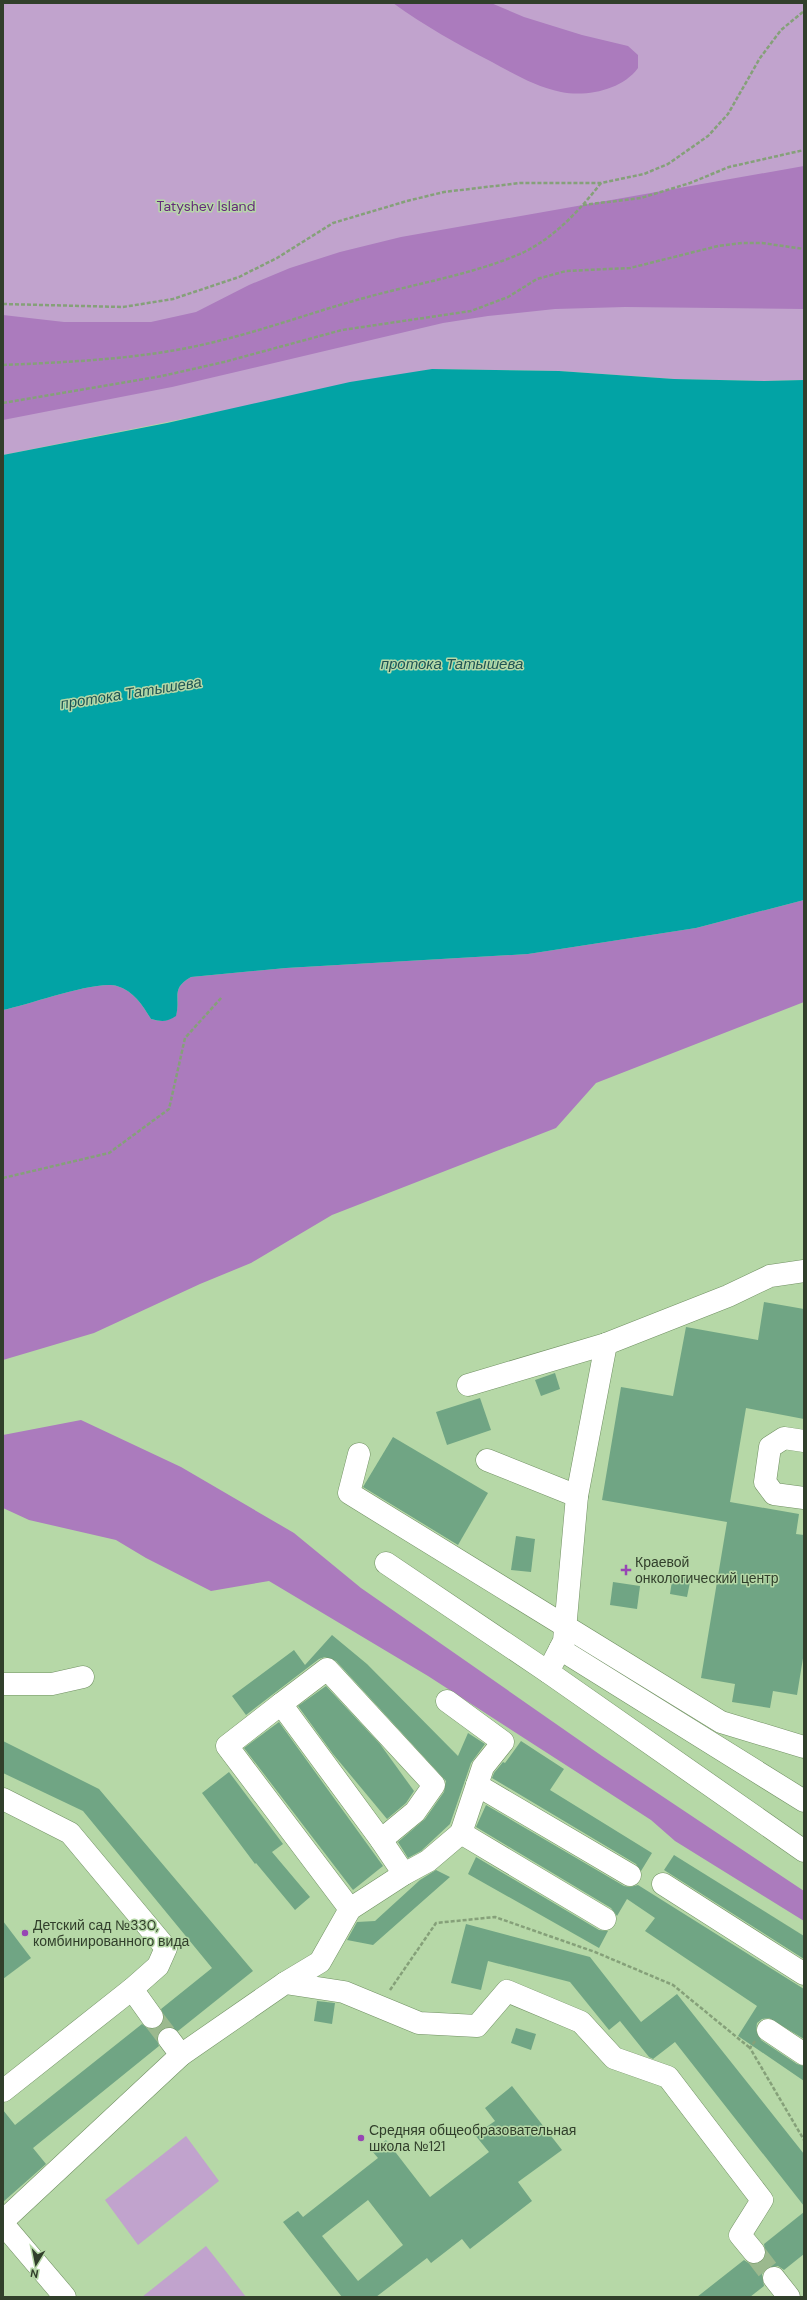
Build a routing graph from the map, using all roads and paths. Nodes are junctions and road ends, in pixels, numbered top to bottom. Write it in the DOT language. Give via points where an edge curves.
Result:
graph roads {
  1 [pos="804,11"];
  2 [pos="804,150"];
  3 [pos="600,183"];
  4 [pos="583,206"];
  5 [pos="804,249"];
  6 [pos="3,304"];
  7 [pos="3,365"];
  8 [pos="3,403"];
  9 [pos="222,997"];
  10 [pos="3,1178"];
  11 [pos="804,1271"];
  12 [pos="606,1344"];
  13 [pos="468,1385"];
  14 [pos="804,1442"];
  15 [pos="359,1454"];
  16 [pos="487,1460"];
  17 [pos="577,1496"];
  18 [pos="804,1498"];
  19 [pos="386,1563"];
  20 [pos="565,1625"];
  21 [pos="560,1649"];
  22 [pos="548,1672"];
  23 [pos="83,1678"];
  24 [pos="3,1684"];
  25 [pos="447,1701"];
  26 [pos="281,1704"];
  27 [pos="804,1747"];
  28 [pos="477,1785"];
  29 [pos="3,1799"];
  30 [pos="804,1801"];
  31 [pos="461,1833"];
  32 [pos="381,1840"];
  33 [pos="804,1850"];
  34 [pos="404,1874"];
  35 [pos="630,1875"];
  36 [pos="663,1884"];
  37 [pos="350,1909"];
  38 [pos="605,1919"];
  39 [pos="804,1974"];
  40 [pos="284,1983"];
  41 [pos="132,1989"];
  42 [pos="386,1996"];
  43 [pos="152,2016"];
  44 [pos="768,2030"];
  45 [pos="750,2048"];
  46 [pos="804,2054"];
  47 [pos="3,2091"];
  48 [pos="804,2140"];
  49 [pos="3,2221"];
  50 [pos="3,2224"];
  51 [pos="754,2252"];
  52 [pos="774,2278"];
  53 [pos="804,2292"];
  54 [pos="59,2294"];
  55 [pos="789,2297"];
  56 [pos="797,2297"];
  1 -- 3 [label="path" via="781,30 760,58 728,114 708,136 668,164 644,174"];
  2 -- 4 [label="path" via="729,166 690,183 641,198"];
  3 -- 4 [label="path"];
  3 -- 6 [label="path" via="520,183 444,192 407,201 333,223 277,258 239,276 173,299 123,307"];
  4 -- 7 [label="path" via="554,233 522,253 482,267 363,298 210,344 116,358"];
  5 -- 8 [label="path" via="742,243 718,246 630,268 566,271 537,279 508,297 471,311 342,330 162,376"];
  9 -- 10 [label="path" via="185,1038 169,1109 109,1153"];
  11 -- 12 [label="street" via="770,1276 728,1296"];
  12 -- 13 [label="street"];
  12 -- 17 [label="street"];
  14 -- 18 [label="street" via="784,1438 770,1447 765,1482 774,1494"];
  15 -- 20 [label="street" via="349,1493"];
  16 -- 17 [label="street"];
  17 -- 20 [label="street"];
  19 -- 22 [label="street"];
  20 -- 21 [label="street" via="564,1641"];
  20 -- 27 [label="street" via="720,1722"];
  21 -- 22 [label="street"];
  21 -- 30 [label="street"];
  22 -- 33 [label="street"];
  23 -- 24 [label="street" via="52,1684"];
  25 -- 28 [label="street" via="503,1742 483,1767"];
  26 -- 32 [label="street"];
  26 -- 32 [label="street" via="326,1668 434,1785 414,1812"];
  26 -- 37 [label="street" via="227,1746"];
  28 -- 31 [label="street"];
  28 -- 35 [label="street"];
  29 -- 41 [label="street" via="70,1833 166,1948 158,1966"];
  31 -- 34 [label="street" via="428,1861"];
  31 -- 38 [label="street"];
  32 -- 34 [label="street"];
  34 -- 37 [label="street"];
  36 -- 39 [label="street"];
  37 -- 40 [label="street" via="320,1962"];
  40 -- 49 [label="street" via="175,2047"];
  40 -- 51 [label="street" via="344,1992 419,2023 477,2026 507,1991 581,2022 614,2058 668,2077 762,2200 740,2234"];
  41 -- 43 [label="street"];
  41 -- 47 [label="street"];
  42 -- 45 [label="path" via="436,1923 495,1917 595,1952 673,1985"];
  44 -- 45 [label="path" via="760,2033"];
  44 -- 46 [label="street"];
  45 -- 48 [label="path"];
  50 -- 54 [label="street"];
  52 -- 55 [label="street"];
  53 -- 56 [label="street"];
}
